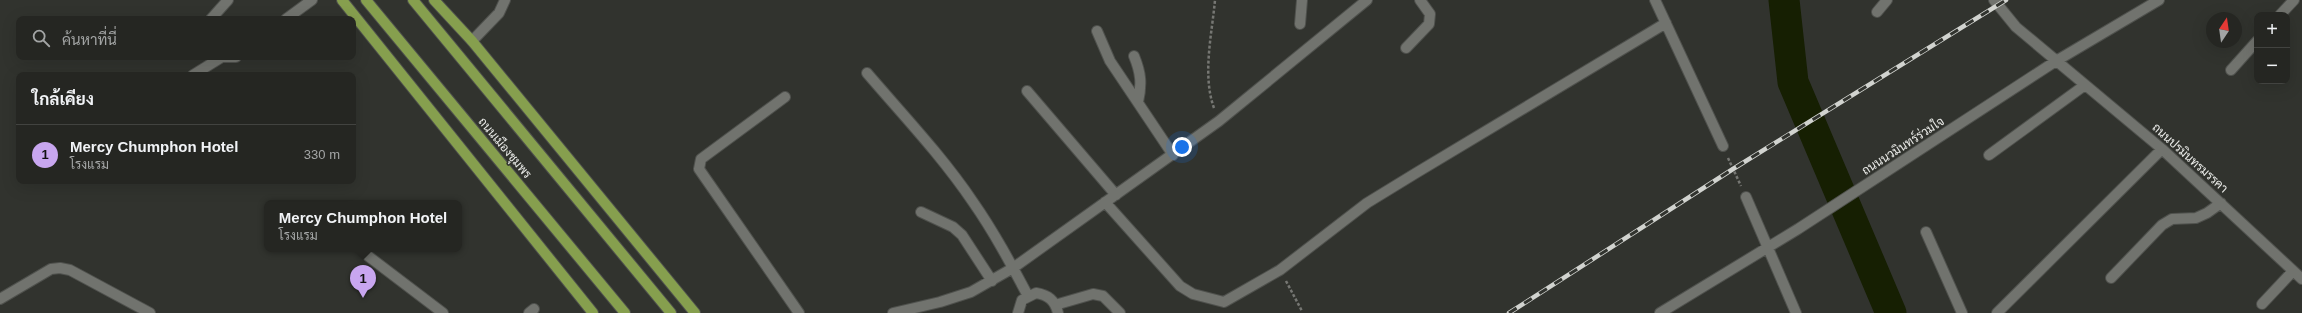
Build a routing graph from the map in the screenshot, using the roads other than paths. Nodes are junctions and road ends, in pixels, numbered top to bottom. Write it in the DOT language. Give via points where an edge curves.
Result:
graph roads {
  1 [pos="228,0"];
  2 [pos="312,0"];
  3 [pos="342,0"];
  4 [pos="366,0"];
  5 [pos="413,0"];
  6 [pos="434,0"];
  7 [pos="505,0"];
  8 [pos="1302,0"];
  9 [pos="1367,0"];
  10 [pos="1420,0"];
  11 [pos="1655,0"];
  12 [pos="1887,0"];
  13 [pos="1994,0"];
  14 [pos="2159,0"];
  15 [pos="2294,0"];
  16 [pos="1877,12"];
  17 [pos="2283,12"];
  18 [pos="214,16"];
  19 [pos="290,16"];
  20 [pos="355,16"];
  21 [pos="356,17"];
  22 [pos="1666,23"];
  23 [pos="1300,24"];
  24 [pos="1097,31"];
  25 [pos="472,41"];
  26 [pos="2254,44"];
  27 [pos="1406,48"];
  28 [pos="1134,56"];
  29 [pos="219,60"];
  30 [pos="2056,61"];
  31 [pos="2231,70"];
  32 [pos="198,72"];
  33 [pos="867,73"];
  34 [pos="2085,85"];
  35 [pos="1027,91"];
  36 [pos="785,97"];
  37 [pos="1138,102"];
  38 [pos="1723,146"];
  39 [pos="2162,149"];
  40 [pos="1172,155"];
  41 [pos="1989,155"];
  42 [pos="1116,195"];
  43 [pos="1746,197"];
  44 [pos="1105,202"];
  45 [pos="2221,203"];
  46 [pos="921,212"];
  47 [pos="1926,232"];
  48 [pos="1769,247"];
  49 [pos="368,256"];
  50 [pos="1013,268"];
  51 [pos="2294,271"];
  52 [pos="2110,278"];
  53 [pos="2302,279"];
  54 [pos="992,281"];
  55 [pos="1028,296"];
  56 [pos="0,299"];
  57 [pos="2262,304"];
  58 [pos="1057,309"];
  59 [pos="150,313"];
  60 [pos="442,313"];
  61 [pos="593,313"];
  62 [pos="625,313"];
  63 [pos="671,313"];
  64 [pos="695,313"];
  65 [pos="799,313"];
  66 [pos="893,313"];
  67 [pos="1018,313"];
  68 [pos="1120,313"];
  69 [pos="1660,313"];
  70 [pos="1796,313"];
  71 [pos="1962,313"];
  72 [pos="1997,313"];
  1 -- 18 [label="street"];
  2 -- 19 [label="street"];
  3 -- 20 [label="main road"];
  4 -- 62 [label="main road, ถนนเมืองชุมพร"];
  5 -- 63 [label="main road, ถนนเมืองชุมพร"];
  6 -- 25 [label="main road"];
  7 -- 25 [label="street" via="499,13"];
  8 -- 23 [label="street"];
  9 -- 40 [label="street" via="1219,121"];
  10 -- 27 [label="street" via="1430,14 1429,24"];
  11 -- 22 [label="street"];
  12 -- 16 [label="street"];
  13 -- 30 [label="street, ถนนปรมินทรมรรคา" via="2016,27"];
  14 -- 30 [label="street, ถนนนวมินทร์ร่วมใจ"];
  15 -- 17 [label="street"];
  21 -- 61 [label="main road"];
  22 -- 38 [label="street"];
  22 -- 44 [label="street" via="1367,203 1280,270 1224,302 1193,294 1180,286"];
  24 -- 37 [label="street" via="1110,60"];
  25 -- 64 [label="main road"];
  26 -- 31 [label="street"];
  28 -- 37 [label="street" via="1140,73"];
  29 -- 32 [label="street"];
  30 -- 34 [label="street, ถนนปรมินทรมรรคา"];
  30 -- 48 [label="street, ถนนนวมินทร์ร่วมใจ"];
  33 -- 50 [label="street" via="972,200"];
  34 -- 39 [label="street, ถนนปรมินทรมรรคา"];
  34 -- 41 [label="street"];
  35 -- 42 [label="street"];
  36 -- 65 [label="street" via="701,159 699,169"];
  37 -- 40 [label="street"];
  39 -- 45 [label="street, ถนนปรมินทรมรรคา"];
  39 -- 72 [label="street"];
  40 -- 42 [label="street"];
  42 -- 44 [label="street"];
  43 -- 48 [label="street"];
  44 -- 50 [label="street"];
  45 -- 51 [label="street, ถนนปรมินทรมรรคา"];
  45 -- 52 [label="street" via="2196,218 2172,219 2162,225"];
  46 -- 54 [label="street" via="962,234"];
  47 -- 71 [label="street"];
  48 -- 69 [label="street, ถนนนวมินทร์ร่วมใจ"];
  48 -- 70 [label="street"];
  49 -- 60 [label="street"];
  50 -- 54 [label="street"];
  50 -- 55 [label="street"];
  51 -- 53 [label="street, ถนนปรมินทรมรรคา"];
  51 -- 57 [label="street"];
  54 -- 66 [label="street" via="971,292"];
  55 -- 58 [label="street" via="1044,294"];
  55 -- 67 [label="street" via="1022,300"];
  56 -- 59 [label="street" via="51,269 60,268 70,270"];
  58 -- 68 [label="street" via="1094,294 1103,296"];
}
